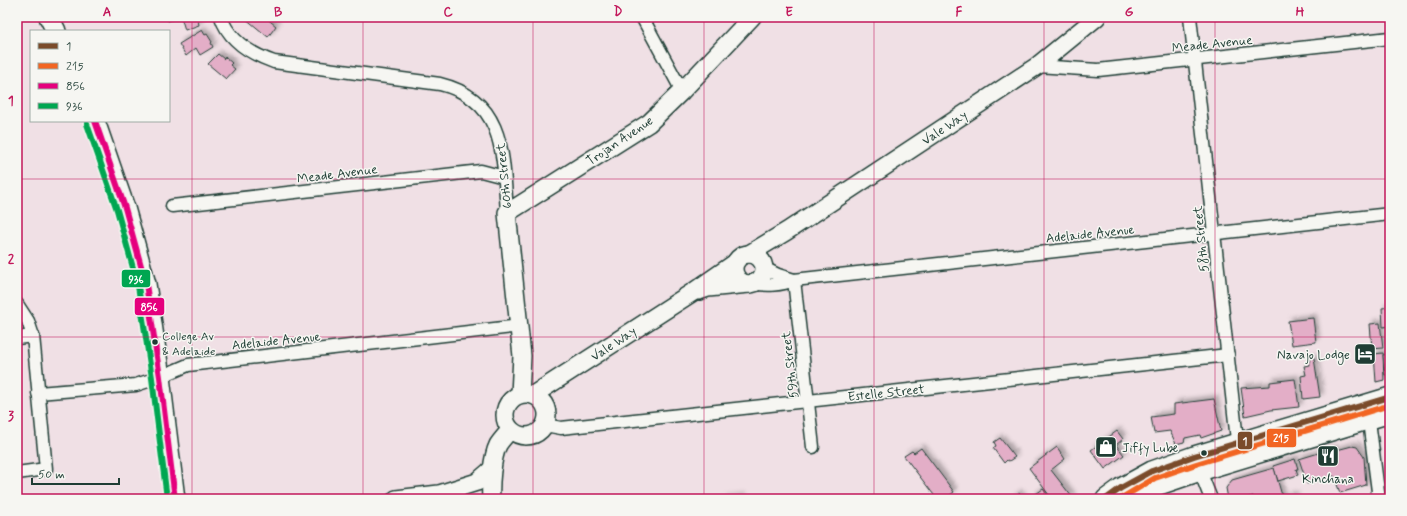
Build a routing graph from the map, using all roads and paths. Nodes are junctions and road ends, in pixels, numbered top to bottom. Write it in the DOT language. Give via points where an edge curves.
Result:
graph roads {
  1 [pos="221,17"];
  2 [pos="642,17"];
  3 [pos="752,17"];
  4 [pos="1098,17"];
  5 [pos="1190,17"];
  6 [pos="1390,38"];
  7 [pos="1194,59"];
  8 [pos="1036,66"];
  9 [pos="682,91"];
  10 [pos="96,122"];
  11 [pos="504,177"];
  12 [pos="172,206"];
  13 [pos="507,213"];
  14 [pos="1390,214"];
  15 [pos="787,231"];
  16 [pos="1214,234"];
  17 [pos="749,254"];
  18 [pos="735,263"];
  19 [pos="764,268"];
  20 [pos="794,280"];
  21 [pos="751,284"];
  22 [pos="693,292"];
  23 [pos="17,304"];
  24 [pos="520,326"];
  25 [pos="33,336"];
  26 [pos="17,338"];
  27 [pos="1228,356"];
  28 [pos="160,377"];
  29 [pos="38,393"];
  30 [pos="527,394"];
  31 [pos="1390,397"];
  32 [pos="808,401"];
  33 [pos="1368,411"];
  34 [pos="1390,413"];
  35 [pos="545,425"];
  36 [pos="510,430"];
  37 [pos="813,447"];
  38 [pos="1238,450"];
  39 [pos="1197,463"];
  40 [pos="492,469"];
  41 [pos="17,472"];
  42 [pos="175,499"];
  43 [pos="396,499"];
  44 [pos="491,499"];
  45 [pos="1106,499"];
  46 [pos="1134,499"];
  47 [pos="1211,499"];
  48 [pos="1379,499"];
  1 -- 11 [label="street, 60th Street" via="224,27 240,45 274,62 440,84 461,91 479,104 493,122 500,140"];
  2 -- 9 [label="street"];
  3 -- 9 [label="street, Trojan Avenue"];
  4 -- 8 [label="street, Vale Way"];
  5 -- 7 [label="street, 58th Street"];
  6 -- 7 [label="street, Meade Avenue"];
  7 -- 8 [label="street, Meade Avenue" via="1098,70"];
  7 -- 16 [label="street, 58th Street"];
  8 -- 15 [label="street, Vale Way"];
  9 -- 13 [label="street, Trojan Avenue" via="649,122"];
  10 -- 28 [label="main road" via="125,208 146,284"];
  11 -- 12 [label="street, Meade Avenue" via="481,170"];
  11 -- 13 [label="street, 60th Street"];
  13 -- 24 [label="street, 60th Street"];
  14 -- 16 [label="street, Adelaide Avenue"];
  15 -- 17 [label="street, Vale Way"];
  15 -- 19 [label="street, Vale Way"];
  16 -- 20 [label="street, Adelaide Avenue"];
  16 -- 27 [label="street, 58th Street"];
  17 -- 18 [label="street, Vale Way" via="741,256"];
  17 -- 19 [label="street" via="758,257"];
  18 -- 21 [label="street" via="737,277 744,283"];
  18 -- 22 [label="street, Vale Way"];
  19 -- 20 [label="street, Adelaide Avenue"];
  19 -- 21 [label="street, Vale Way" via="762,277"];
  20 -- 21 [label="street, Adelaide Avenue" via="788,283"];
  20 -- 32 [label="street, 59th Street"];
  21 -- 22 [label="street, Vale Way"];
  22 -- 30 [label="street, Vale Way"];
  23 -- 25 [label="street" via="28,321"];
  24 -- 28 [label="street, Adelaide Avenue" via="188,365"];
  24 -- 30 [label="street, 60th Street" via="522,367"];
  25 -- 26 [label="street"];
  25 -- 29 [label="street"];
  27 -- 32 [label="street, Estelle Street"];
  27 -- 38 [label="street, 58th Street"];
  28 -- 29 [label="street, Adelaide Avenue" via="136,385"];
  28 -- 42 [label="main road"];
  29 -- 41 [label="street" via="46,469"];
  30 -- 35 [label="street" via="543,402 548,413"];
  30 -- 36 [label="street" via="510,400 505,409 504,420"];
  31 -- 33 [label="main road"];
  32 -- 35 [label="street, Estelle Street" via="561,428"];
  32 -- 37 [label="street, 59th Street"];
  33 -- 34 [label="main road"];
  33 -- 38 [label="main road"];
  33 -- 48 [label="street"];
  35 -- 36 [label="street" via="538,433 529,437 518,436"];
  36 -- 40 [label="street" via="498,446"];
  38 -- 39 [label="main road"];
  39 -- 45 [label="main road" via="1152,471"];
  39 -- 46 [label="main road"];
  39 -- 47 [label="street"];
  40 -- 43 [label="street" via="477,482 439,494"];
  40 -- 44 [label="street"];
}
